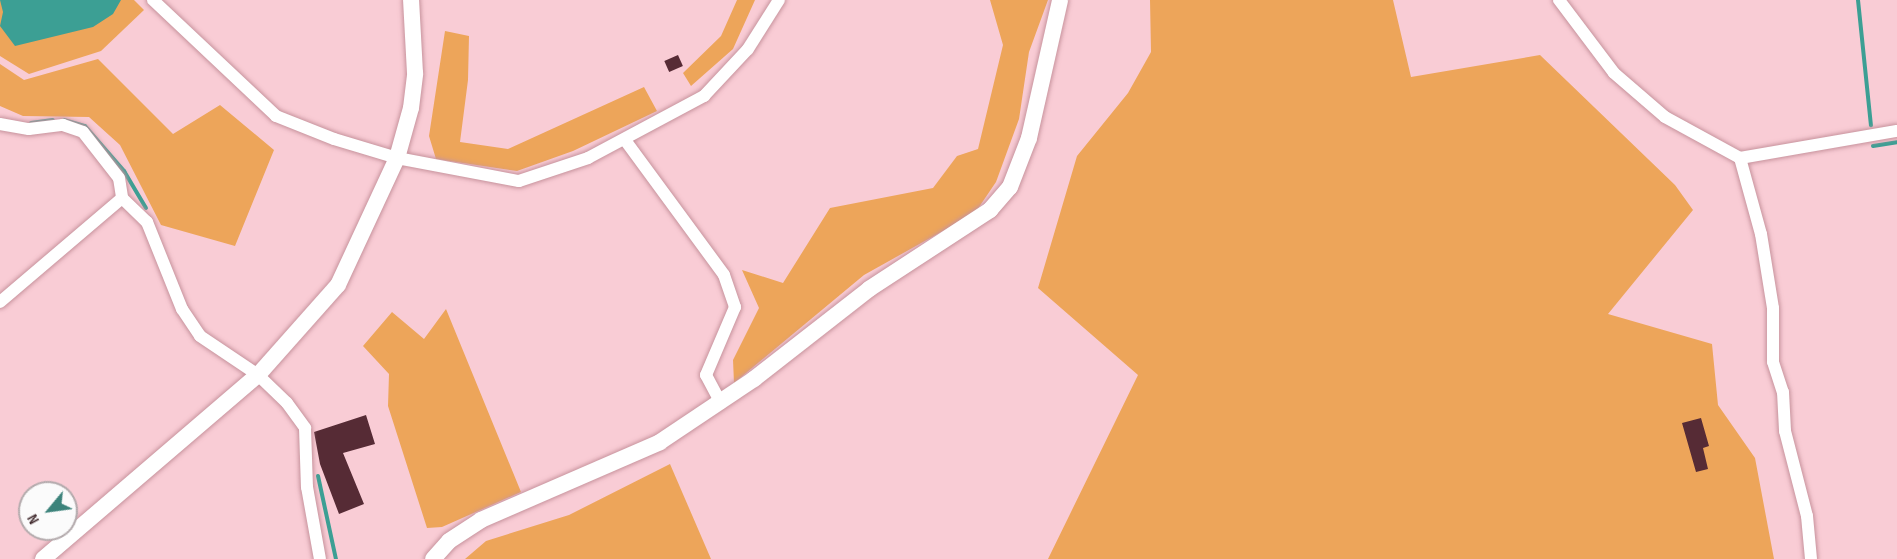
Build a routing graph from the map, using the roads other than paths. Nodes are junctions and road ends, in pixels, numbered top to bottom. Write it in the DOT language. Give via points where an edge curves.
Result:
graph roads {
  1 [pos="153,0"];
  2 [pos="411,0"];
  3 [pos="779,0"];
  4 [pos="1060,0"];
  5 [pos="1559,0"];
  6 [pos="0,124"];
  7 [pos="1897,131"];
  8 [pos="625,140"];
  9 [pos="397,158"];
  10 [pos="1740,158"];
  11 [pos="122,198"];
  12 [pos="0,302"];
  13 [pos="258,375"];
  14 [pos="721,403"];
  15 [pos="44,559"];
  16 [pos="320,559"];
  17 [pos="433,559"];
  18 [pos="1811,559"];
  1 -- 9 [label="street" via="276,116"];
  2 -- 9 [label="street" via="415,73 411,108"];
  3 -- 8 [label="street" via="748,49 704,96"];
  4 -- 14 [label="street" via="1029,138 1010,187 975,222 869,290"];
  5 -- 10 [label="street" via="1614,73 1665,117"];
  6 -- 11 [label="street" via="29,129 63,125 83,132 119,178"];
  7 -- 10 [label="street"];
  8 -- 9 [label="street" via="588,158 519,181"];
  8 -- 14 [label="street" via="724,275 735,307 706,375"];
  9 -- 13 [label="street" via="338,285"];
  10 -- 18 [label="street" via="1761,234 1773,308 1773,362 1783,392 1785,431 1807,516"];
  11 -- 12 [label="street"];
  11 -- 13 [label="street" via="147,222 182,309 200,336"];
  13 -- 15 [label="street"];
  13 -- 16 [label="street" via="287,403 305,428 307,487"];
  14 -- 17 [label="street" via="660,442 481,520 449,542"];
}
